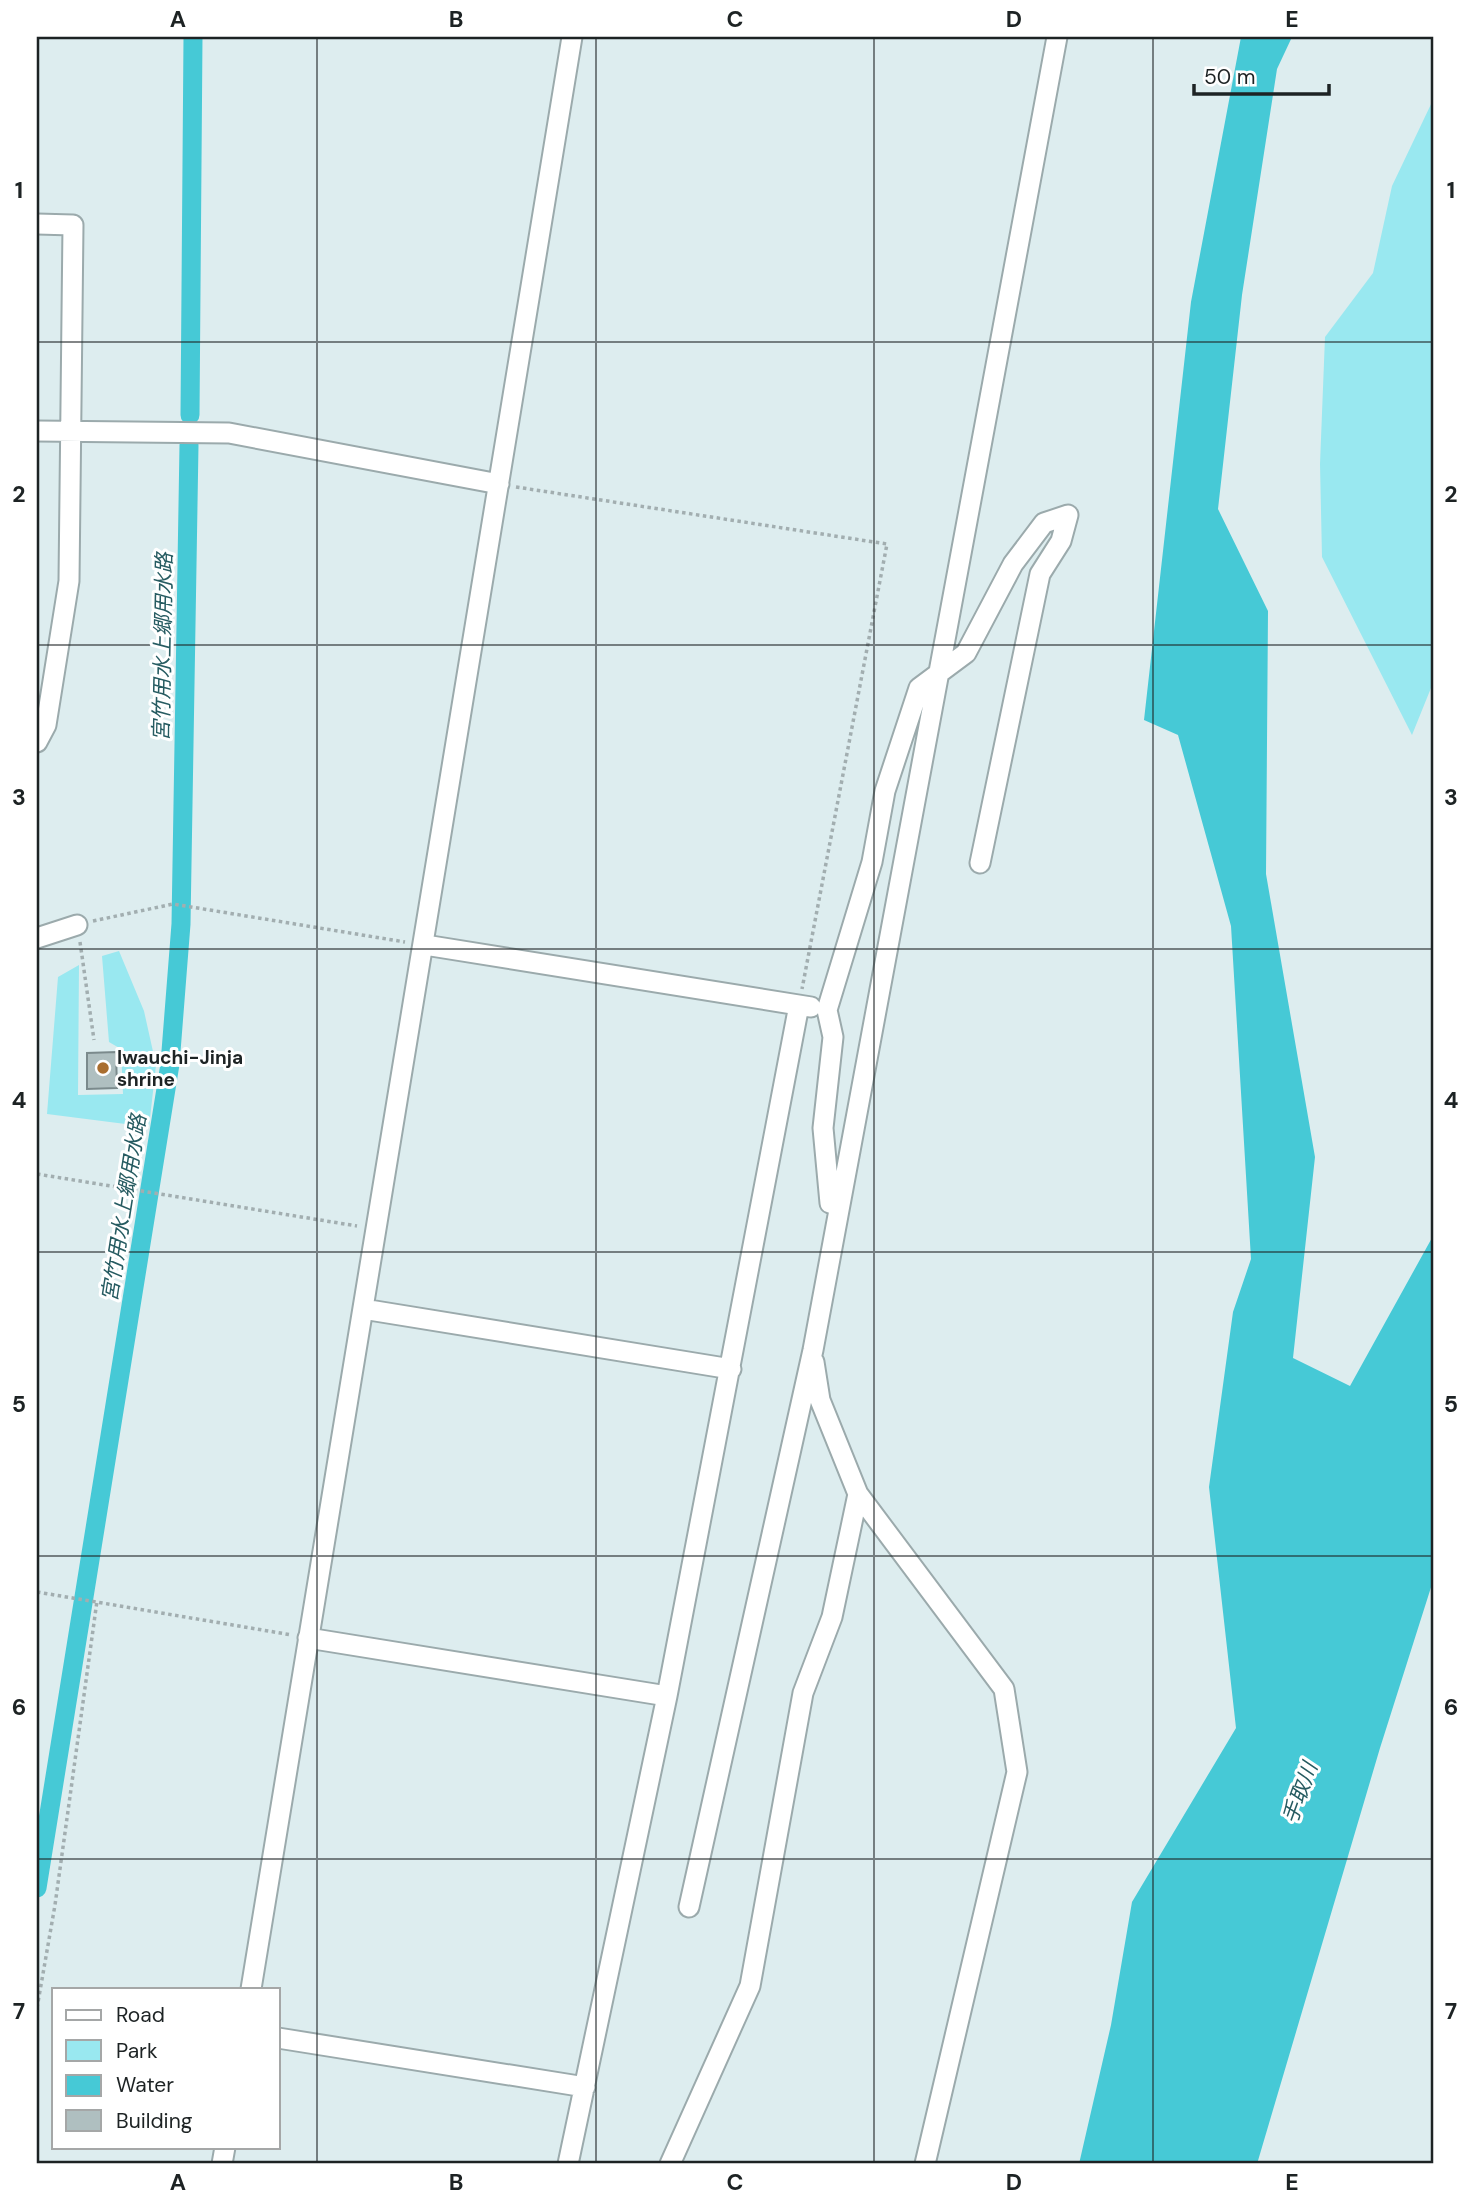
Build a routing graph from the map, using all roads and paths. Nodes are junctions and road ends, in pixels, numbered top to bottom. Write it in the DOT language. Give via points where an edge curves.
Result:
graph roads {
  1 [pos="572,37"];
  2 [pos="1057,37"];
  3 [pos="37,224"];
  4 [pos="37,432"];
  5 [pos="73,432"];
  6 [pos="499,484"];
  7 [pos="938,674"];
  8 [pos="37,741"];
  9 [pos="981,863"];
  10 [pos="78,925"];
  11 [pos="37,938"];
  12 [pos="425,945"];
  13 [pos="799,1005"];
  14 [pos="827,1010"];
  15 [pos="94,1040"];
  16 [pos="37,1174"];
  17 [pos="839,1206"];
  18 [pos="377,1229"];
  19 [pos="363,1309"];
  20 [pos="813,1350"];
  21 [pos="731,1369"];
  22 [pos="858,1494"];
  23 [pos="37,1592"];
  24 [pos="97,1601"];
  25 [pos="307,1638"];
  26 [pos="667,1696"];
  27 [pos="689,1907"];
  28 [pos="251,1988"];
  29 [pos="37,2008"];
  30 [pos="280,2038"];
  31 [pos="585,2087"];
  32 [pos="568,2164"];
  33 [pos="670,2164"];
  34 [pos="925,2164"];
  1 -- 6 [label="street"];
  2 -- 7 [label="street"];
  3 -- 5 [label="street" via="73,225"];
  4 -- 5 [label="street"];
  5 -- 6 [label="street" via="229,433"];
  5 -- 8 [label="street" via="69,581 46,725"];
  6 -- 12 [label="street"];
  6 -- 13 [label="path" via="887,544"];
  7 -- 9 [label="street" via="966,653 1013,564 1044,523 1068,515 1061,541 1040,574"];
  7 -- 14 [label="street" via="919,688 885,791 872,862"];
  7 -- 17 [label="street"];
  10 -- 11 [label="street"];
  10 -- 12 [label="path" via="173,904"];
  10 -- 15 [label="path"];
  12 -- 13 [label="street"];
  12 -- 18 [label="street"];
  13 -- 14 [label="street"];
  13 -- 21 [label="street"];
  14 -- 17 [label="street" via="833,1037 823,1128 830,1203"];
  16 -- 18 [label="path"];
  17 -- 20 [label="street"];
  18 -- 19 [label="street"];
  19 -- 21 [label="street"];
  19 -- 25 [label="street"];
  20 -- 22 [label="street" via="820,1400"];
  20 -- 27 [label="street"];
  21 -- 26 [label="street"];
  22 -- 33 [label="street" via="832,1617 803,1693 750,1986"];
  22 -- 34 [label="street" via="1004,1689 1017,1772"];
  23 -- 24 [label="path"];
  24 -- 25 [label="path"];
  24 -- 29 [label="path"];
  25 -- 26 [label="street"];
  25 -- 28 [label="street"];
  26 -- 31 [label="street"];
  30 -- 31 [label="street"];
  31 -- 32 [label="street"];
}
